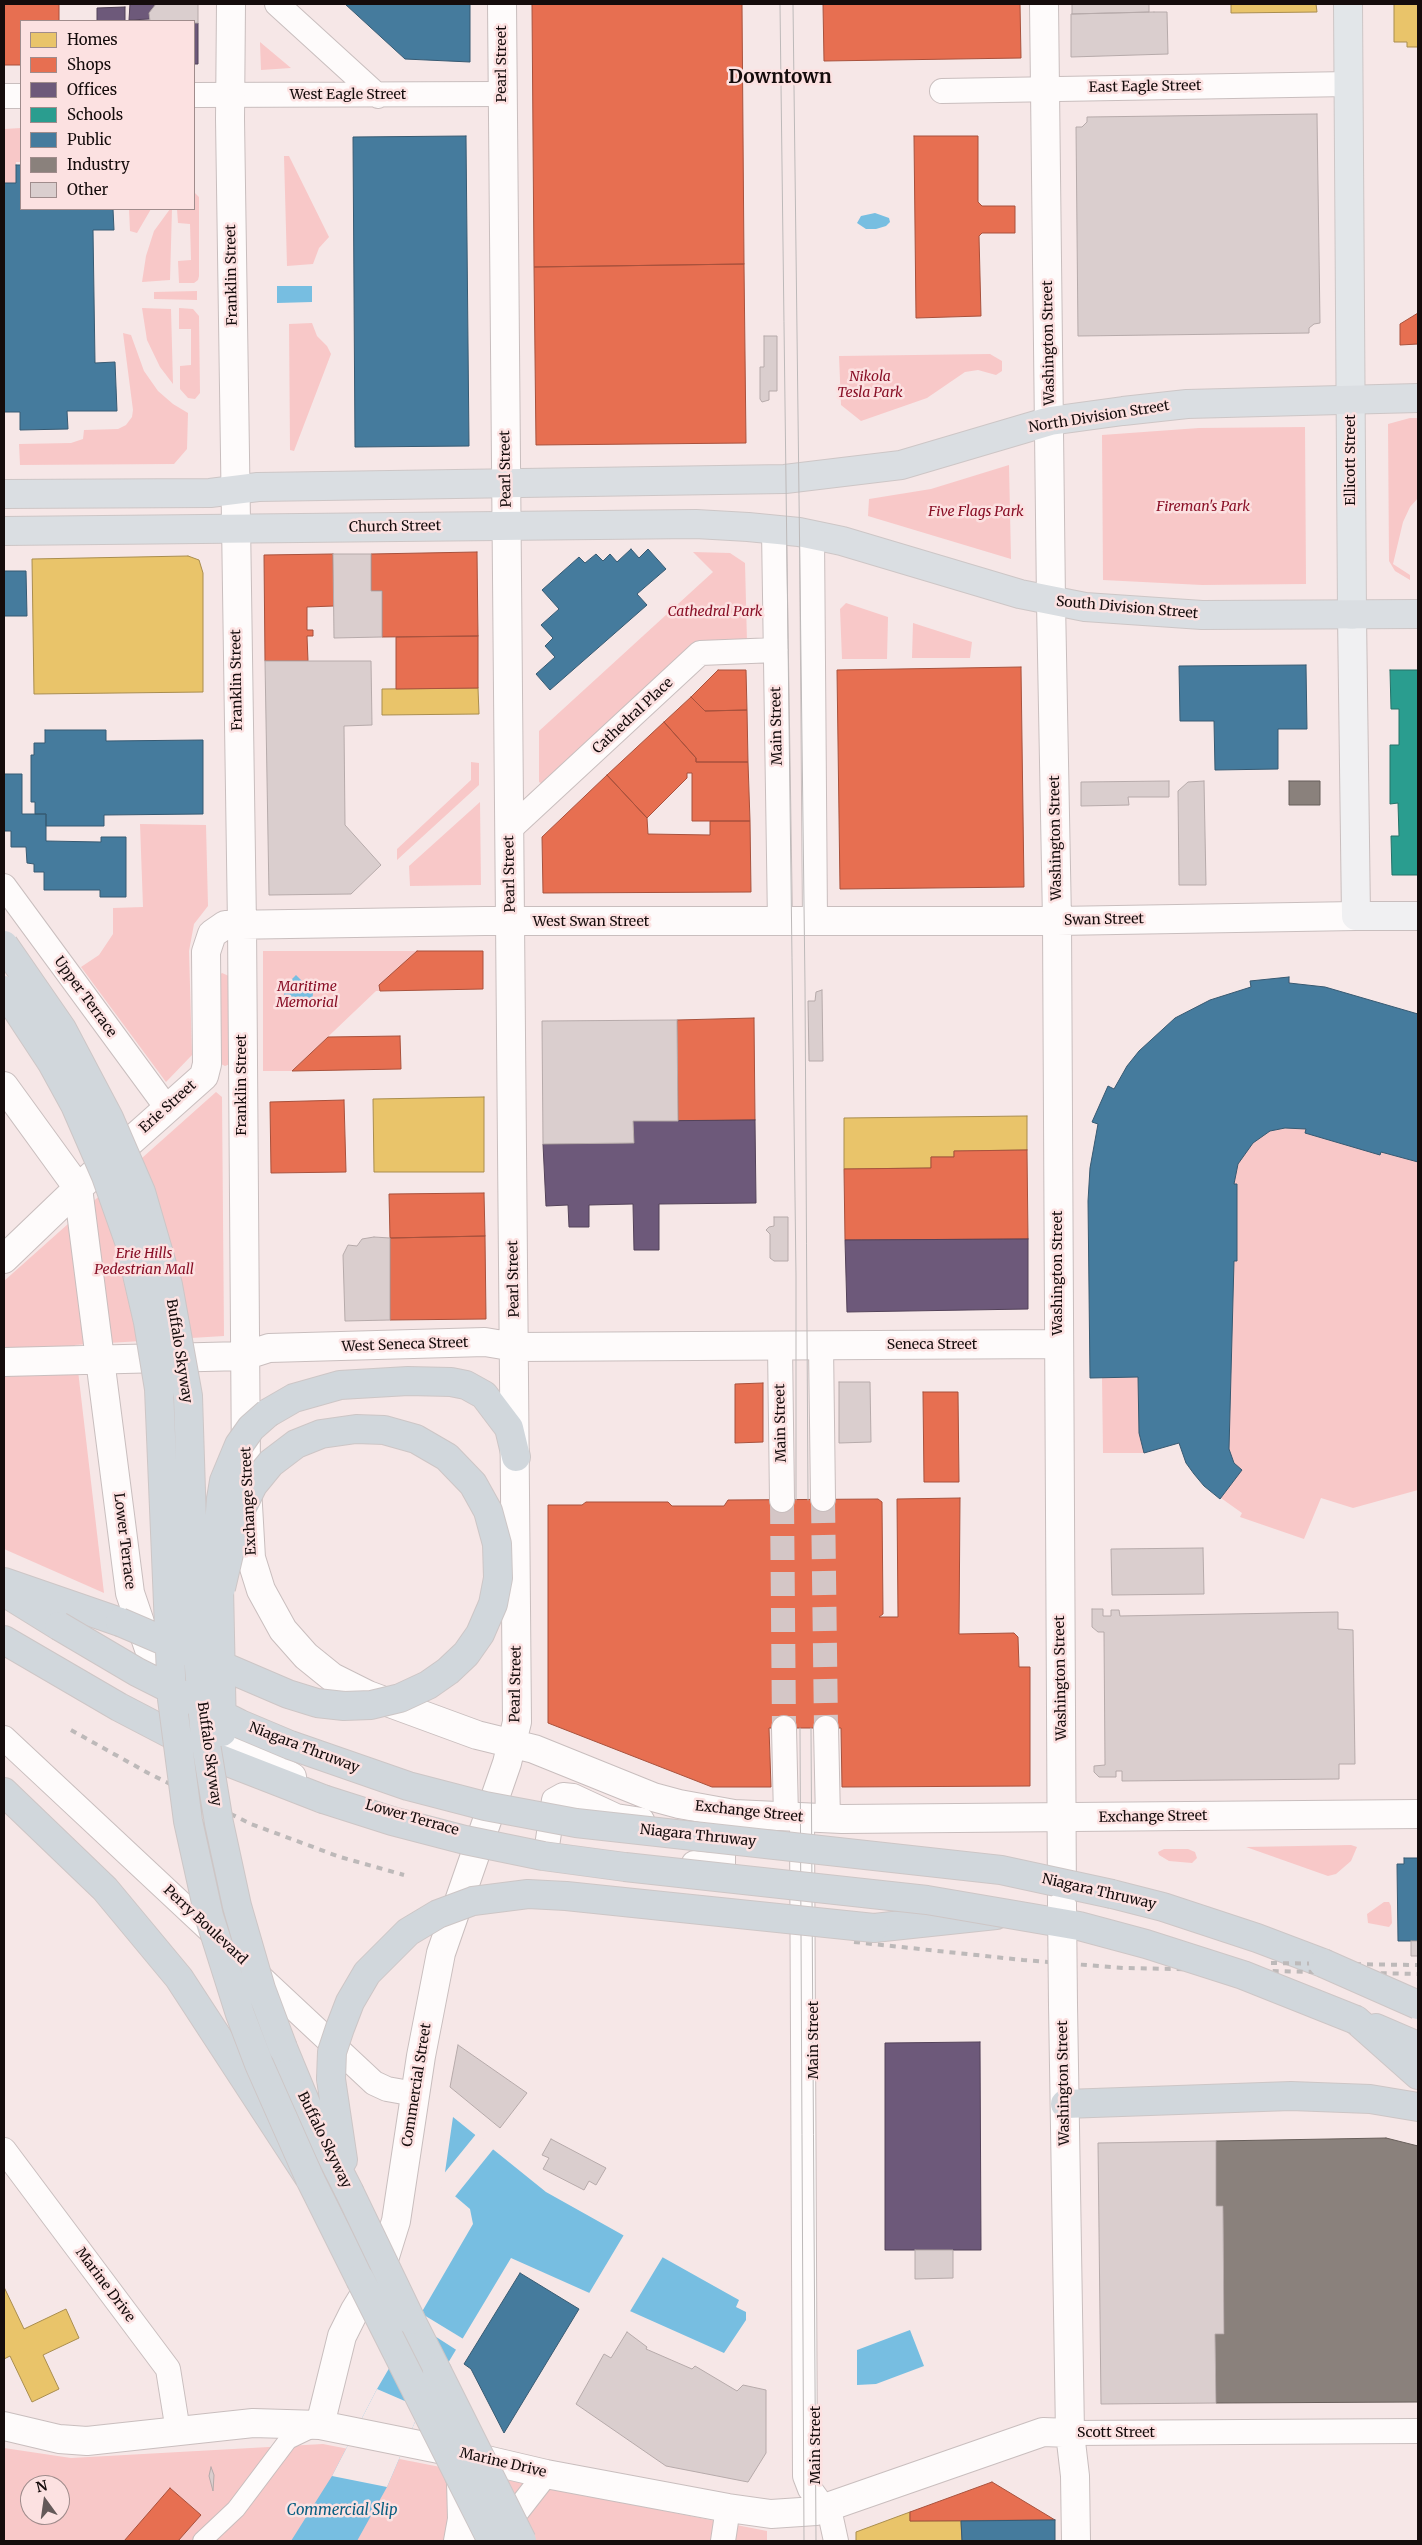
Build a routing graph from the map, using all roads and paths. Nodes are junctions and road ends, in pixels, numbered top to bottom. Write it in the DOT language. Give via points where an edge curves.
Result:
graph roads {
  1 [pos="231,4"];
  2 [pos="277,4"];
  3 [pos="502,4"];
  4 [pos="1044,4"];
  5 [pos="1348,4"];
  6 [pos="1349,84"];
  7 [pos="1046,89"];
  8 [pos="942,91"];
  9 [pos="195,94"];
  10 [pos="502,94"];
  11 [pos="230,95"];
  12 [pos="4,96"];
  13 [pos="20,96"];
  14 [pos="378,96"];
  15 [pos="1351,398"];
  16 [pos="1418,398"];
  17 [pos="1050,421"];
  18 [pos="506,484"];
  19 [pos="234,489"];
  20 [pos="4,494"];
  21 [pos="507,526"];
  22 [pos="235,528"];
  23 [pos="4,531"];
  24 [pos="790,532"];
  25 [pos="1051,602"];
  26 [pos="1418,614"];
  27 [pos="1352,615"];
  28 [pos="776,650"];
  29 [pos="510,829"];
  30 [pos="4,886"];
  31 [pos="1356,916"];
  32 [pos="1418,916"];
  33 [pos="1057,920"];
  34 [pos="510,921"];
  35 [pos="795,922"];
  36 [pos="242,925"];
  37 [pos="4,945"];
  38 [pos="4,990"];
  39 [pos="204,1076"];
  40 [pos="242,1077"];
  41 [pos="4,1086"];
  42 [pos="167,1108"];
  43 [pos="78,1188"];
  44 [pos="4,1259"];
  45 [pos="1058,1344"];
  46 [pos="814,1345"];
  47 [pos="780,1346"];
  48 [pos="514,1347"];
  49 [pos="244,1356"];
  50 [pos="101,1358"];
  51 [pos="4,1362"];
  52 [pos="516,1457"];
  53 [pos="823,1499"];
  54 [pos="782,1500"];
  55 [pos="4,1582"];
  56 [pos="221,1588"];
  57 [pos="4,1591"];
  58 [pos="4,1640"];
  59 [pos="784,1728"];
  60 [pos="826,1728"];
  61 [pos="4,1738"];
  62 [pos="513,1743"];
  63 [pos="4,1792"];
  64 [pos="1418,1814"];
  65 [pos="807,1818"];
  66 [pos="1062,1818"];
  67 [pos="218,1823"];
  68 [pos="481,1836"];
  69 [pos="546,1846"];
  70 [pos="1011,1914"];
  71 [pos="1323,1963"];
  72 [pos="1418,1984"];
  73 [pos="1418,2005"];
  74 [pos="1356,2020"];
  75 [pos="1418,2046"];
  76 [pos="1418,2075"];
  77 [pos="415,2094"];
  78 [pos="1065,2104"];
  79 [pos="1418,2107"];
  80 [pos="4,2150"];
  81 [pos="310,2179"];
  82 [pos="349,2191"];
  83 [pos="320,2425"];
  84 [pos="4,2426"];
  85 [pos="178,2431"];
  86 [pos="1418,2432"];
  87 [pos="1070,2433"];
  88 [pos="444,2450"];
  89 [pos="546,2474"];
  90 [pos="824,2505"];
  91 [pos="728,2508"];
  92 [pos="202,2541"];
  93 [pos="456,2541"];
  94 [pos="476,2541"];
  95 [pos="492,2541"];
  96 [pos="522,2541"];
  97 [pos="723,2541"];
  98 [pos="836,2541"];
  99 [pos="1076,2541"];
  1 -- 11 [label="street, Franklin Street"];
  2 -- 14 [label="street"];
  3 -- 10 [label="street, Pearl Street"];
  4 -- 7 [label="street, Washington Street"];
  5 -- 6 [label="main road, Ellicott Street"];
  6 -- 7 [label="street, East Eagle Street"];
  6 -- 15 [label="main road, Ellicott Street"];
  7 -- 8 [label="street, East Eagle Street"];
  7 -- 17 [label="street, Washington Street"];
  9 -- 11 [label="street, West Eagle Street"];
  10 -- 14 [label="street, West Eagle Street"];
  10 -- 18 [label="street, Pearl Street"];
  11 -- 14 [label="street, West Eagle Street"];
  11 -- 19 [label="street, Franklin Street"];
  12 -- 13 [label="street"];
  15 -- 16 [label="highway, North Division Street"];
  15 -- 17 [label="highway, North Division Street" via="1187,404"];
  15 -- 27 [label="main road, Ellicott Street"];
  17 -- 18 [label="highway, North Division Street" via="901,465 785,479"];
  17 -- 25 [label="street, Washington Street"];
  18 -- 19 [label="highway"];
  18 -- 21 [label="street, Pearl Street"];
  19 -- 20 [label="highway" via="210,493"];
  19 -- 22 [label="street, Franklin Street"];
  21 -- 22 [label="highway, Church Street"];
  21 -- 24 [label="highway, Church Street" via="696,524"];
  21 -- 29 [label="street, Pearl Street"];
  22 -- 23 [label="highway, Church Street"];
  22 -- 36 [label="street, Franklin Street"];
  24 -- 25 [label="highway, South Division Street" via="887,553"];
  24 -- 28 [label="street, Main Street"];
  24 -- 35 [label="street"];
  25 -- 27 [label="highway, South Division Street" via="1193,615"];
  25 -- 33 [label="street, Washington Street"];
  26 -- 27 [label="highway, South Division Street"];
  27 -- 31 [label="main road, Ellicott Street"];
  28 -- 29 [label="street, Cathedral Place" via="700,653"];
  28 -- 35 [label="street, Main Street"];
  29 -- 34 [label="street, Pearl Street"];
  30 -- 42 [label="street, Upper Terrace"];
  31 -- 32 [label="main road, Swan Street"];
  31 -- 33 [label="street, Swan Street"];
  33 -- 35 [label="street, Swan Street"];
  33 -- 45 [label="street, Washington Street"];
  34 -- 35 [label="street, West Swan Street"];
  34 -- 36 [label="street, West Swan Street"];
  34 -- 48 [label="street, Pearl Street"];
  36 -- 39 [label="street, Erie Street" via="226,925 212,934 206,952 207,1064"];
  36 -- 40 [label="street, Franklin Street"];
  37 -- 67 [label="highway, Buffalo Skyway, bridge" via="62,1029 109,1118 141,1192 168,1285 188,1396 198,1673"];
  38 -- 81 [label="highway, Buffalo Skyway, bridge" via="75,1105 106,1176 134,1259 159,1389 172,1699 188,1821 209,1916 240,2014 258,2064"];
  39 -- 40 [label="street"];
  39 -- 42 [label="street, Erie Street"];
  40 -- 49 [label="street, Franklin Street"];
  41 -- 43 [label="street, Lower Terrace"];
  42 -- 43 [label="street, Erie Street"];
  43 -- 44 [label="street, Erie Street"];
  43 -- 50 [label="street, Lower Terrace"];
  45 -- 46 [label="street, Seneca Street"];
  45 -- 66 [label="street, Washington Street"];
  46 -- 47 [label="street, West Seneca Street"];
  46 -- 53 [label="street"];
  47 -- 48 [label="street, West Seneca Street"];
  47 -- 54 [label="street, Main Street"];
  48 -- 49 [label="street, West Seneca Street" via="485,1342 269,1348"];
  48 -- 52 [label="street, Pearl Street"];
  49 -- 50 [label="street, West Seneca Street"];
  49 -- 62 [label="street, Exchange Street" via="251,1558 261,1590 283,1630 306,1656 332,1677 368,1695 477,1734"];
  50 -- 51 [label="street, West Seneca Street"];
  50 -- 68 [label="street, Lower Terrace" via="130,1593 151,1655 167,1682 198,1717 231,1743 279,1772 351,1800"];
  52 -- 56 [label="highway, bridge" via="509,1428 484,1395 466,1385 431,1381 363,1382 294,1398 252,1428 239,1445 224,1481 218,1538"];
  52 -- 62 [label="street, Pearl Street" via="517,1722"];
  55 -- 56 [label="highway, bridge" via="120,1622 288,1694 317,1703 371,1705 400,1698 428,1685 466,1654 480,1634 493,1604 498,1578 497,1544 488,1511 473,1484 447,1457 416,1439 384,1430 356,1429 321,1434 296,1444 271,1463 252,1485 238,1515"];
  56 -- 67 [label="highway, bridge" via="223,1699"];
  57 -- 71 [label="highway, Niagara Thruway, bridge" via="137,1672 240,1724 408,1786 484,1806 576,1823 1000,1870 1163,1906"];
  58 -- 70 [label="highway, bridge" via="119,1707 215,1757 323,1799 392,1821 543,1856 927,1900"];
  59 -- 65 [label="street, Main Street"];
  60 -- 65 [label="street, Main Street"];
  61 -- 77 [label="street, Perry Boulevard" via="374,2083"];
  62 -- 65 [label="street, Exchange Street" via="679,1804 734,1814"];
  62 -- 68 [label="street, Commercial Street"];
  63 -- 81 [label="highway, bridge" via="105,1889 157,1949 185,1986"];
  64 -- 66 [label="street, Exchange Street"];
  65 -- 66 [label="street, Exchange Street"];
  65 -- 90 [label="street, Main Street" via="816,2489"];
  66 -- 78 [label="street, Washington Street, bridge"];
  67 -- 82 [label="highway, Buffalo Skyway, bridge" via="261,1989 297,2085"];
  68 -- 69 [label="street, Lower Terrace"];
  68 -- 77 [label="street, Commercial Street" via="441,1953"];
  69 -- 69 [label="street, Lower Terrace" via="625,1858 722,1866 723,1829 616,1816 563,1795 554,1800"];
  70 -- 74 [label="highway, bridge" via="1079,1926 1146,1944 1243,1975"];
  70 -- 82 [label="highway, bridge" via="874,1928 528,1894 473,1900 438,1914 408,1932 367,1973 350,2002 332,2052 333,2106"];
  71 -- 72 [label="highway, bridge"];
  71 -- 73 [label="highway, Niagara Thruway, bridge"];
  74 -- 75 [label="highway"];
  74 -- 76 [label="highway"];
  77 -- 83 [label="street, Commercial Street" via="396,2221 382,2266 342,2336"];
  78 -- 79 [label="highway" via="1291,2096 1370,2099"];
  78 -- 87 [label="street, Washington Street"];
  80 -- 85 [label="street, Marine Drive" via="168,2369"];
  81 -- 95 [label="highway, Buffalo Skyway, bridge"];
  82 -- 96 [label="highway, Buffalo Skyway, bridge"];
  83 -- 85 [label="street, Marine Drive" via="253,2423"];
  83 -- 88 [label="street, Marine Drive"];
  83 -- 92 [label="street" via="288,2440 236,2508"];
  84 -- 85 [label="street, Marine Drive" via="59,2439 87,2441"];
  86 -- 87 [label="street, Scott Street"];
  87 -- 90 [label="street, Scott Street" via="1043,2432"];
  87 -- 99 [label="street, Washington Street"];
  88 -- 89 [label="street, Marine Drive"];
  88 -- 93 [label="street" via="459,2481 460,2519"];
  89 -- 91 [label="street, Marine Drive"];
  89 -- 94 [label="street" via="518,2510"];
  90 -- 91 [label="street, Marine Drive" via="791,2514"];
  90 -- 98 [label="street, Main Street" via="831,2518"];
  91 -- 97 [label="street"];
}
